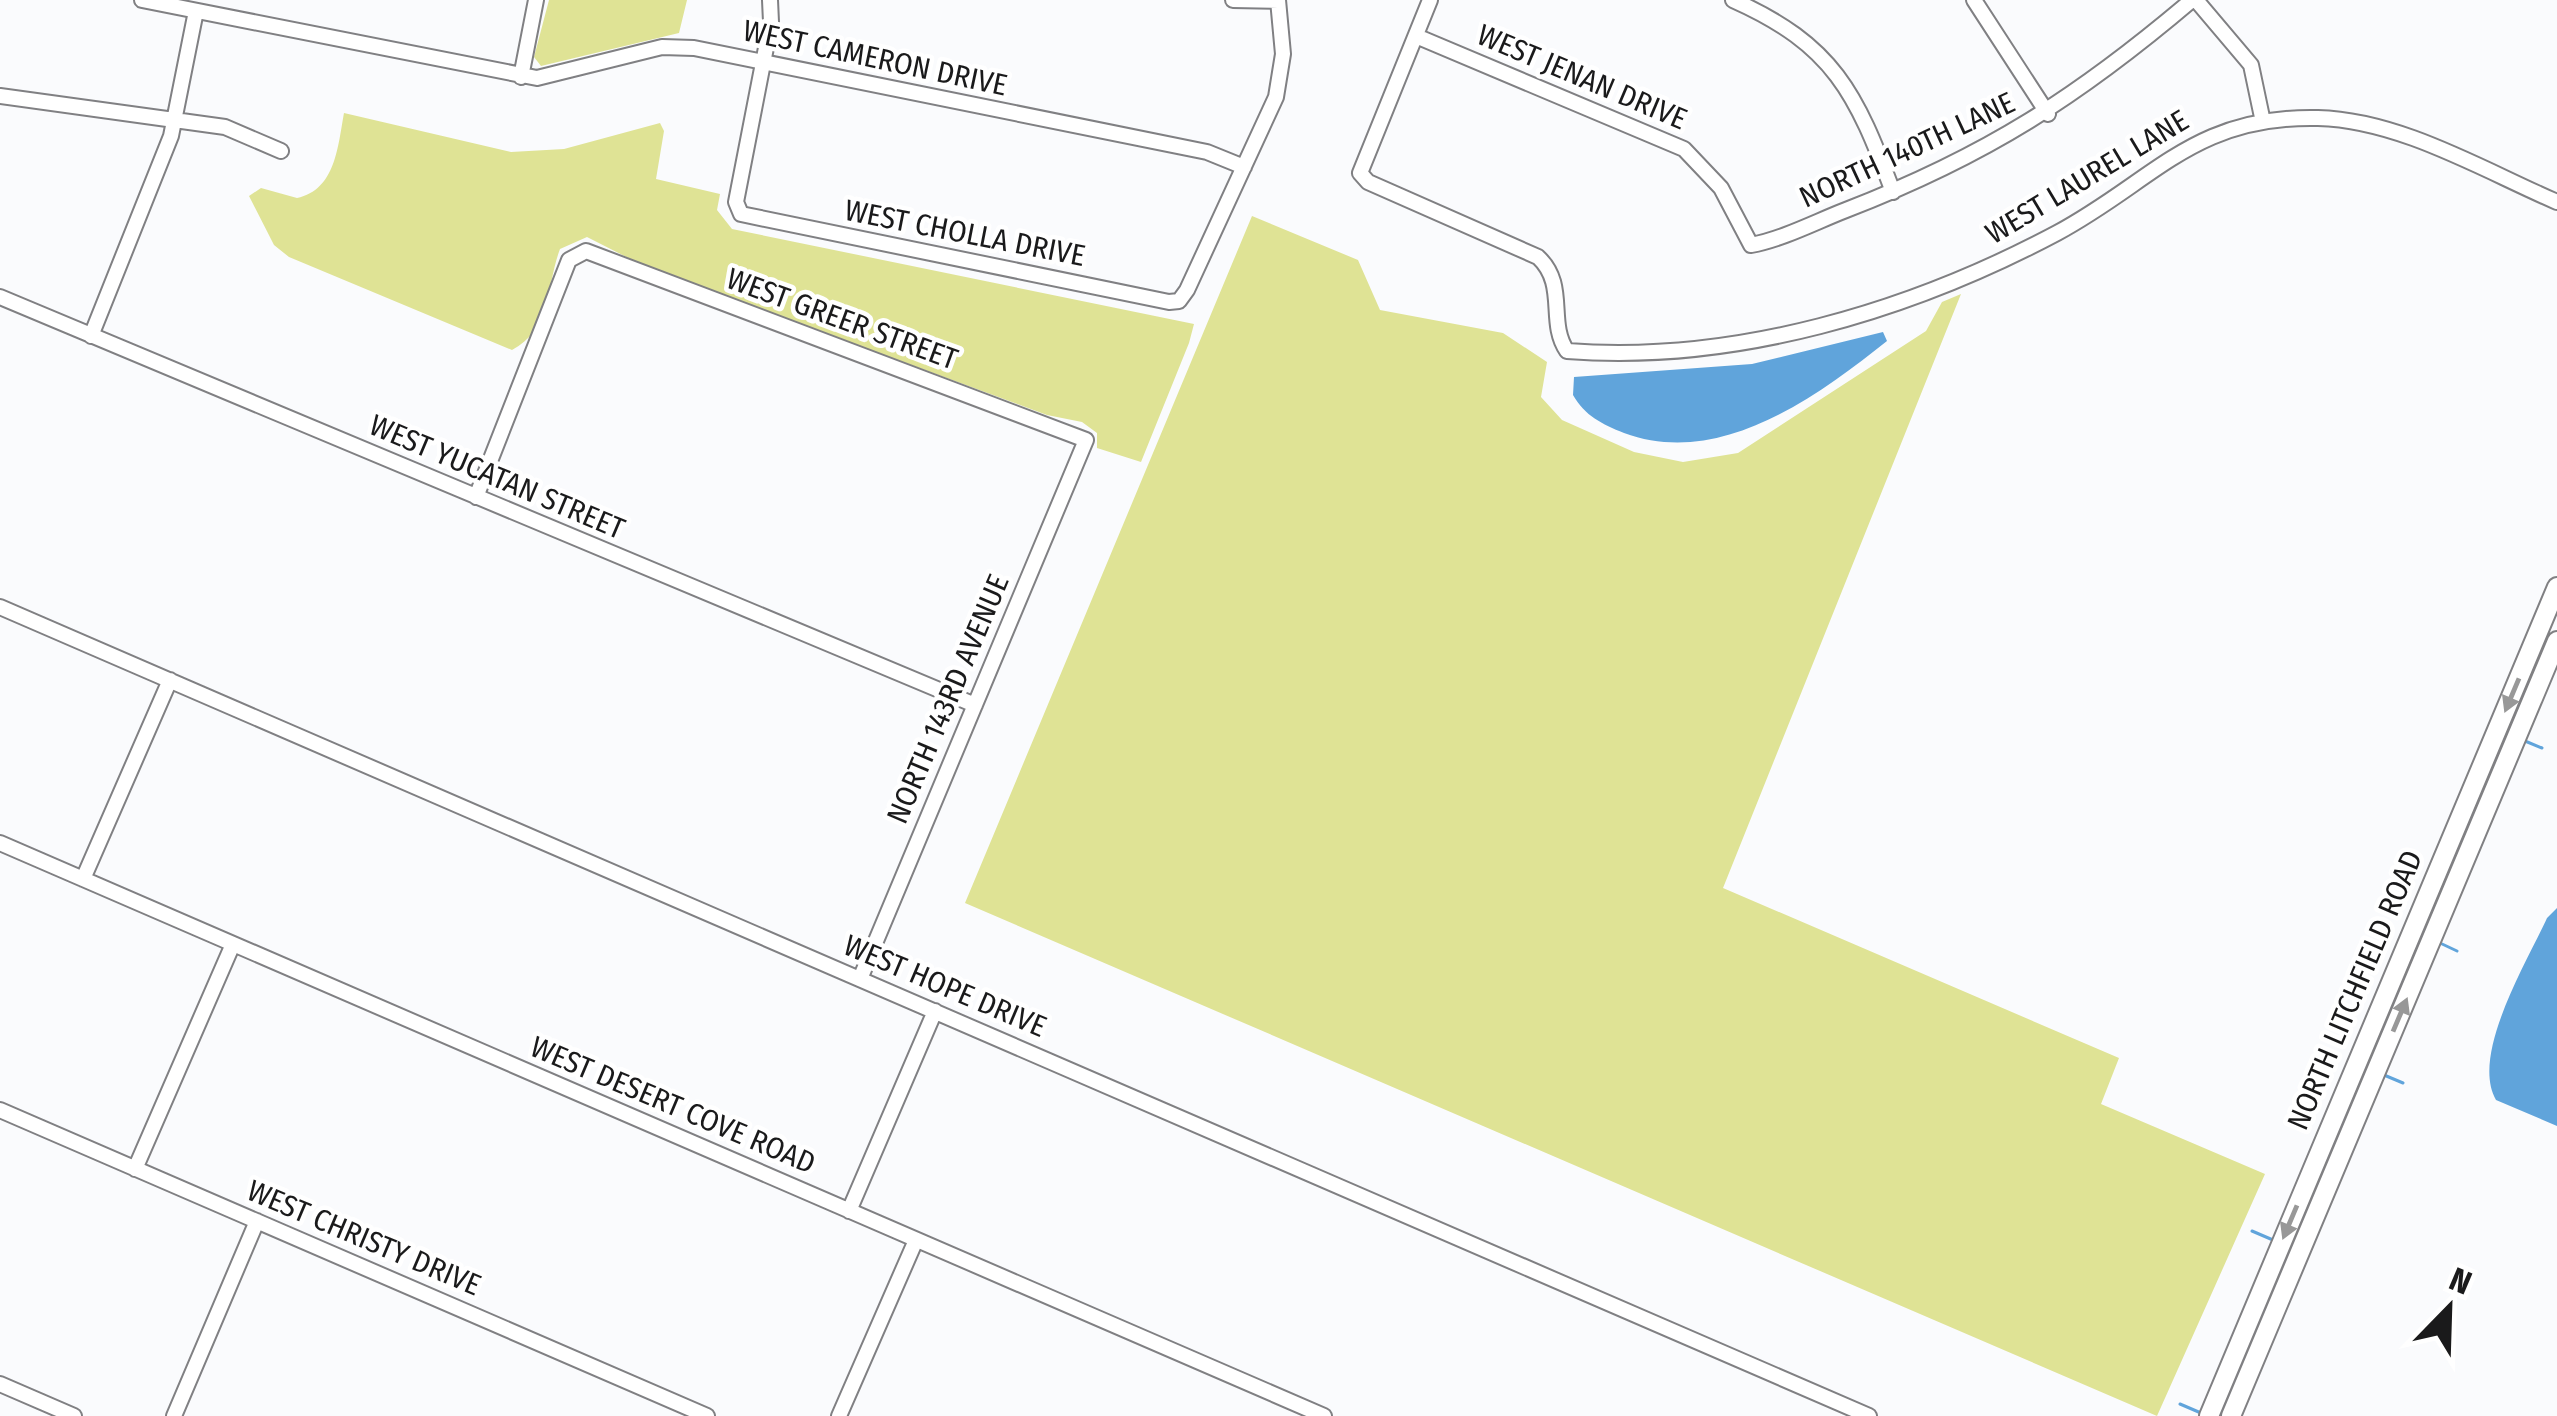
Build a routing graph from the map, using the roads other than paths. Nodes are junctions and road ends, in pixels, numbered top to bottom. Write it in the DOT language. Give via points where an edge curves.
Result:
graph roads {
  1 [pos="142,0"];
  2 [pos="536,0"];
  3 [pos="770,0"];
  4 [pos="1233,0"];
  5 [pos="1430,0"];
  6 [pos="1733,0"];
  7 [pos="1974,0"];
  8 [pos="2194,0"];
  9 [pos="1278,1"];
  10 [pos="196,11"];
  11 [pos="1415,36"];
  12 [pos="763,63"];
  13 [pos="521,77"];
  14 [pos="0,96"];
  15 [pos="2048,114"];
  16 [pos="174,120"];
  17 [pos="2263,122"];
  18 [pos="281,151"];
  19 [pos="1244,166"];
  20 [pos="1894,192"];
  21 [pos="2557,202"];
  22 [pos="1750,245"];
  23 [pos="0,297"];
  24 [pos="92,336"];
  25 [pos="1086,440"];
  26 [pos="476,497"];
  27 [pos="2557,587"];
  28 [pos="0,607"];
  29 [pos="2557,641"];
  30 [pos="170,680"];
  31 [pos="975,705"];
  32 [pos="0,843"];
  33 [pos="83,879"];
  34 [pos="233,944"];
  35 [pos="860,979"];
  36 [pos="935,1011"];
  37 [pos="0,1110"];
  38 [pos="2345,1118"];
  39 [pos="135,1169"];
  40 [pos="849,1211"];
  41 [pos="257,1222"];
  42 [pos="916,1240"];
  43 [pos="2272,1266"];
  44 [pos="0,1384"];
  45 [pos="2233,1411"];
  46 [pos="74,1416"];
  47 [pos="174,1416"];
  48 [pos="707,1416"];
  49 [pos="839,1416"];
  50 [pos="1324,1416"];
  51 [pos="1869,1416"];
  52 [pos="2209,1416"];
  1 -- 10 [label="street, WEST CAMERON DRIVE"];
  2 -- 13 [label="street"];
  3 -- 12 [label="street"];
  4 -- 9 [label="street"];
  5 -- 11 [label="street"];
  6 -- 20 [label="street" via="1791,28 1841,75"];
  7 -- 15 [label="street"];
  8 -- 15 [label="street, NORTH 140TH LANE"];
  8 -- 17 [label="street" via="2251,65"];
  9 -- 19 [label="street" via="1280,82"];
  10 -- 13 [label="street, WEST CAMERON DRIVE"];
  10 -- 16 [label="street"];
  11 -- 17 [label="street, WEST LAUREL LANE" via="1360,173 1538,257 1554,277 1567,350 1723,344 1889,305 2064,229 2207,136"];
  11 -- 22 [label="street, WEST JENAN DRIVE" via="1684,149 1721,188"];
  12 -- 13 [label="street, WEST CAMERON DRIVE" via="662,47 569,74"];
  12 -- 19 [label="street, WEST CAMERON DRIVE"];
  12 -- 19 [label="street, WEST CHOLLA DRIVE" via="736,202 741,214 1180,301"];
  14 -- 16 [label="street"];
  15 -- 20 [label="street, NORTH 140TH LANE"];
  16 -- 18 [label="street" via="226,127"];
  16 -- 24 [label="street"];
  17 -- 21 [label="street, WEST LAUREL LANE" via="2366,124"];
  20 -- 22 [label="street, NORTH 140TH LANE"];
  23 -- 24 [label="street, WEST YUCATAN STREET"];
  24 -- 26 [label="street, WEST YUCATAN STREET"];
  25 -- 26 [label="street, WEST GREER STREET" via="578,252"];
  25 -- 31 [label="street, NORTH 143RD AVENUE"];
  26 -- 31 [label="street, WEST YUCATAN STREET"];
  27 -- 38 [label="main road, NORTH LITCHFIELD ROAD, one-way"];
  28 -- 30 [label="street, WEST HOPE DRIVE"];
  38 -- 29 [label="main road, NORTH LITCHFIELD ROAD, one-way"];
  30 -- 33 [label="street"];
  30 -- 35 [label="street, WEST HOPE DRIVE"];
  31 -- 35 [label="street, NORTH 143RD AVENUE"];
  32 -- 33 [label="street, WEST DESERT COVE ROAD"];
  33 -- 34 [label="street, WEST DESERT COVE ROAD"];
  34 -- 39 [label="street"];
  34 -- 40 [label="street, WEST DESERT COVE ROAD"];
  35 -- 36 [label="street, WEST HOPE DRIVE"];
  36 -- 40 [label="street"];
  36 -- 51 [label="street, WEST HOPE DRIVE"];
  37 -- 39 [label="street, WEST CHRISTY DRIVE"];
  38 -- 43 [label="main road, NORTH LITCHFIELD ROAD, one-way"];
  38 -- 45 [label="main road, NORTH LITCHFIELD ROAD"];
  39 -- 41 [label="street, WEST CHRISTY DRIVE"];
  40 -- 42 [label="street, WEST DESERT COVE ROAD"];
  41 -- 47 [label="street"];
  41 -- 48 [label="street, WEST CHRISTY DRIVE"];
  42 -- 49 [label="street"];
  42 -- 50 [label="street, WEST DESERT COVE ROAD"];
  43 -- 45 [label="main road" via="2272,1286 2231,1385"];
  43 -- 52 [label="main road, NORTH LITCHFIELD ROAD"];
  44 -- 46 [label="street"];
}
